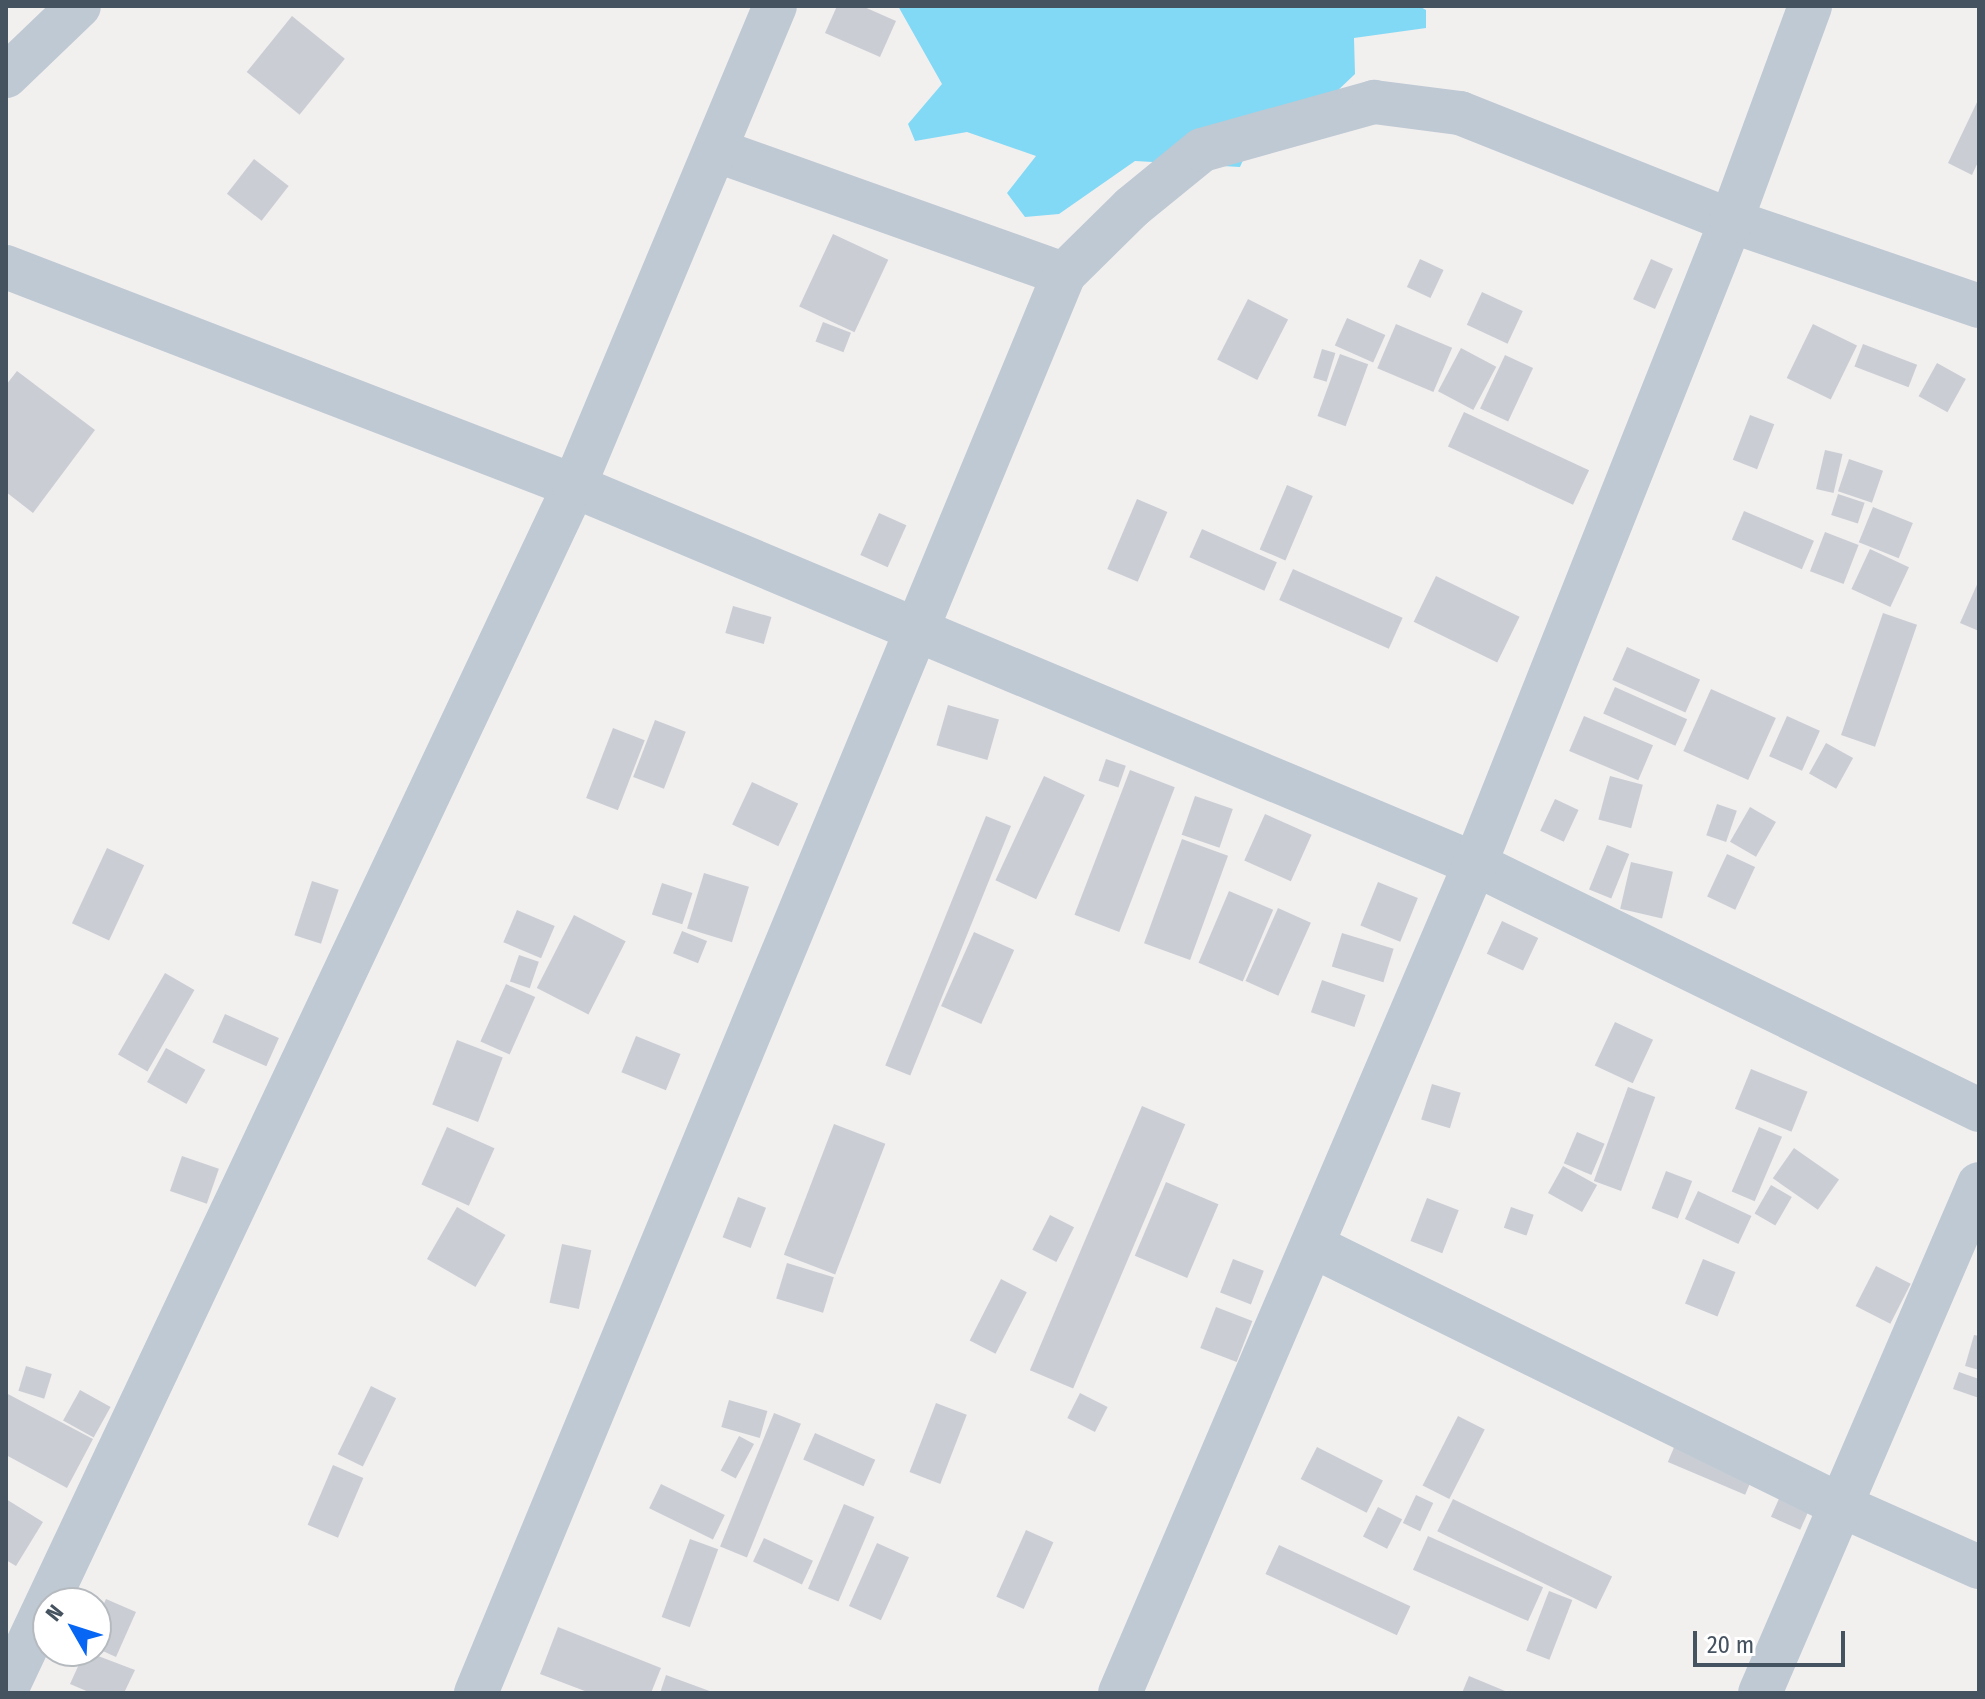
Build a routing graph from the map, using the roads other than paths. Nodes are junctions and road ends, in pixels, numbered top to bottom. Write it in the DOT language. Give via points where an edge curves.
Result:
graph roads {
  1 [pos="79,6"];
  2 [pos="775,6"];
  3 [pos="1810,6"];
  4 [pos="6,76"];
  5 [pos="718,151"];
  6 [pos="1731,221"];
  7 [pos="6,267"];
  8 [pos="1064,274"];
  9 [pos="1979,306"];
  10 [pos="574,486"];
  11 [pos="918,627"];
  12 [pos="1475,864"];
  13 [pos="1979,1110"];
  14 [pos="1979,1184"];
  15 [pos="1313,1246"];
  16 [pos="1844,1507"];
  17 [pos="1979,1567"];
  18 [pos="6,1690"];
  19 [pos="476,1693"];
  20 [pos="1120,1693"];
  21 [pos="1760,1693"];
  1 -- 4 [label="street"];
  2 -- 5 [label="street"];
  3 -- 6 [label="street"];
  5 -- 8 [label="street"];
  5 -- 10 [label="street"];
  6 -- 8 [label="street" via="1460,113 1374,102 1202,150 1132,207"];
  6 -- 9 [label="street"];
  6 -- 12 [label="street"];
  7 -- 10 [label="street"];
  8 -- 11 [label="street"];
  10 -- 11 [label="street"];
  10 -- 18 [label="street"];
  11 -- 12 [label="street"];
  11 -- 19 [label="street"];
  12 -- 13 [label="street"];
  12 -- 15 [label="street"];
  14 -- 16 [label="street"];
  15 -- 16 [label="street"];
  15 -- 20 [label="street"];
  16 -- 17 [label="street"];
  16 -- 21 [label="street"];
}
